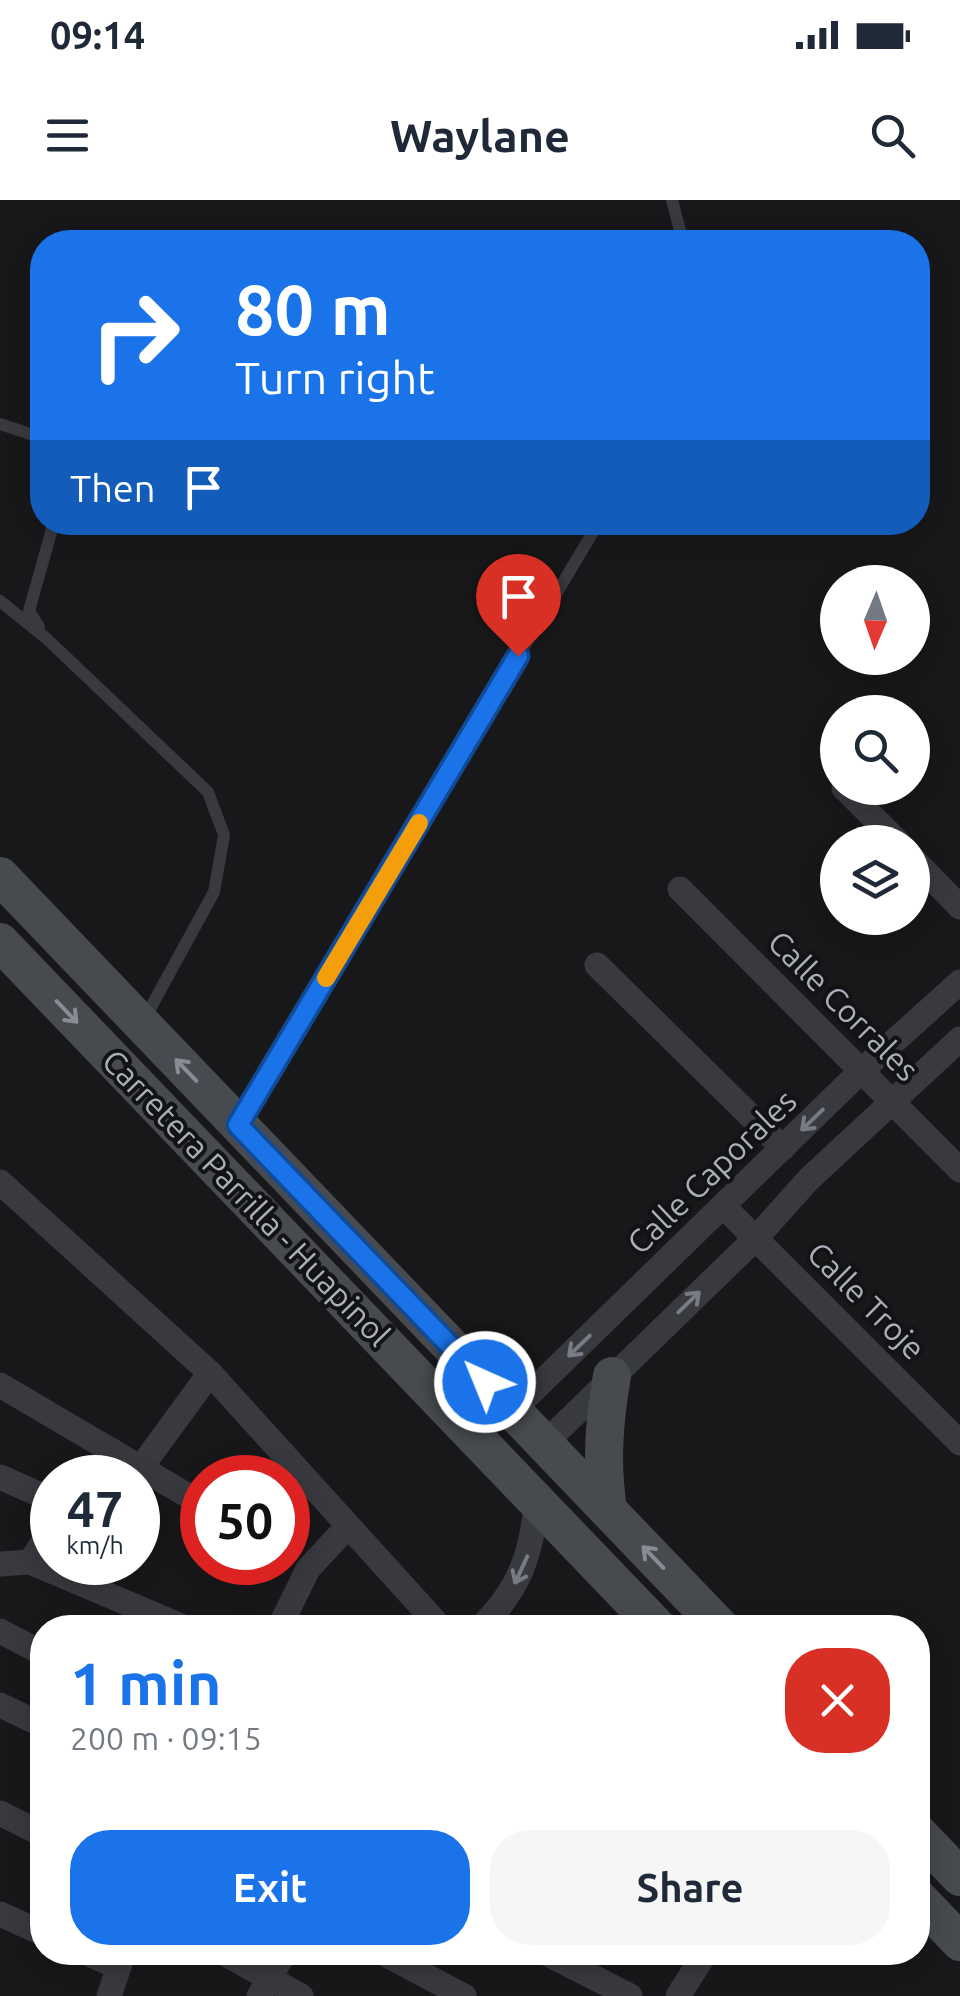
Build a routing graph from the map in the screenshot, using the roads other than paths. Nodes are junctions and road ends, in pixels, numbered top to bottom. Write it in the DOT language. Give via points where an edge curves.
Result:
graph roads {
  1 [pos="672,200"];
  2 [pos="680,230"];
  3 [pos="0,424"];
  4 [pos="30,434"];
  5 [pos="50,535"];
  6 [pos="591,535"];
  7 [pos="0,602"];
  8 [pos="46,638"];
  9 [pos="862,805"];
  10 [pos="881,825"];
  11 [pos="0,876"];
  12 [pos="930,876"];
  13 [pos="680,888"];
  14 [pos="960,907"];
  15 [pos="0,942"];
  16 [pos="598,965"];
  17 [pos="960,982"];
  18 [pos="142,1024"];
  19 [pos="960,1039"];
  20 [pos="860,1072"];
  21 [pos="894,1101"];
  22 [pos="238,1125"];
  23 [pos="782,1148"];
  24 [pos="960,1170"];
  25 [pos="0,1182"];
  26 [pos="724,1206"];
  27 [pos="758,1237"];
  28 [pos="210,1374"];
  29 [pos="612,1376"];
  30 [pos="0,1385"];
  31 [pos="512,1411"];
  32 [pos="960,1443"];
  33 [pos="544,1444"];
  34 [pos="113,1451"];
  35 [pos="110,1455"];
  36 [pos="121,1455"];
  37 [pos="150,1455"];
  38 [pos="0,1477"];
  39 [pos="30,1490"];
  40 [pos="536,1501"];
  41 [pos="608,1510"];
  42 [pos="348,1526"];
  43 [pos="310,1553"];
  44 [pos="30,1562"];
  45 [pos="0,1564"];
  46 [pos="84,1585"];
  47 [pos="291,1585"];
  48 [pos="155,1615"];
  49 [pos="283,1615"];
  50 [pos="429,1615"];
  51 [pos="493,1615"];
  52 [pos="646,1615"];
  53 [pos="709,1615"];
  54 [pos="0,1631"];
  55 [pos="30,1647"];
  56 [pos="0,1705"];
  57 [pos="30,1719"];
  58 [pos="0,1813"];
  59 [pos="30,1828"];
  60 [pos="930,1846"];
  61 [pos="960,1877"];
  62 [pos="930,1911"];
  63 [pos="0,1914"];
  64 [pos="30,1928"];
  65 [pos="960,1942"];
  66 [pos="119,1965"];
  67 [pos="237,1965"];
  68 [pos="277,1965"];
  69 [pos="406,1965"];
  70 [pos="569,1965"];
  71 [pos="698,1965"];
  72 [pos="263,1987"];
  73 [pos="109,1996"];
  74 [pos="301,1996"];
  75 [pos="464,1996"];
  76 [pos="630,1996"];
  77 [pos="678,1996"];
  1 -- 2 [label="lane"];
  3 -- 4 [label="lane"];
  5 -- 8 [label="lane" via="29,611"];
  6 -- 22 [label="lane"];
  7 -- 8 [label="lane"];
  8 -- 18 [label="lane" via="208,792 224,836 214,892"];
  9 -- 10 [label="street"];
  11 -- 18 [label="main road, Carretera Parrilla - Huapinol"];
  12 -- 14 [label="street"];
  13 -- 20 [label="street, Calle Corrales"];
  15 -- 40 [label="main road, Carretera Parrilla - Huapinol, one-way"];
  16 -- 23 [label="street"];
  17 -- 20 [label="street, Calle Caporales"];
  22 -- 18 [label="main road, Carretera Parrilla - Huapinol, one-way"];
  19 -- 21 [label="street"];
  20 -- 21 [label="street, Calle Corrales"];
  20 -- 23 [label="street, Calle Caporales, one-way"];
  21 -- 24 [label="street, Calle Corrales"];
  21 -- 27 [label="street"];
  22 -- 31 [label="main road, Carretera Parrilla - Huapinol"];
  23 -- 26 [label="street, Calle Caporales"];
  25 -- 28 [label="street"];
  26 -- 27 [label="street, Calle Troje"];
  26 -- 31 [label="street, Calle Caporales, one-way"];
  29 -- 27 [label="street, one-way"];
  27 -- 32 [label="street, Calle Troje"];
  28 -- 37 [label="street"];
  28 -- 42 [label="street"];
  29 -- 33 [label="street"];
  29 -- 41 [label="main road" via="602,1470"];
  30 -- 34 [label="street"];
  31 -- 33 [label="main road, Carretera Parrilla - Huapinol"];
  33 -- 41 [label="main road, Carretera Parrilla - Huapinol"];
  34 -- 35 [label="street"];
  34 -- 36 [label="street"];
  38 -- 39 [label="street"];
  40 -- 51 [label="street, one-way" via="532,1544 520,1576"];
  40 -- 52 [label="main road, Carretera Parrilla - Huapinol"];
  53 -- 41 [label="main road, Carretera Parrilla - Huapinol, one-way"];
  42 -- 43 [label="street"];
  42 -- 50 [label="street"];
  44 -- 45 [label="street"];
  46 -- 48 [label="street"];
  47 -- 49 [label="street"];
  54 -- 55 [label="street"];
  56 -- 57 [label="street"];
  58 -- 59 [label="street"];
  60 -- 61 [label="main road"];
  62 -- 65 [label="main road"];
  63 -- 64 [label="street"];
  66 -- 73 [label="street"];
  67 -- 72 [label="street"];
  68 -- 72 [label="street"];
  69 -- 75 [label="street"];
  70 -- 76 [label="street"];
  71 -- 77 [label="street"];
  72 -- 74 [label="street"];
}
